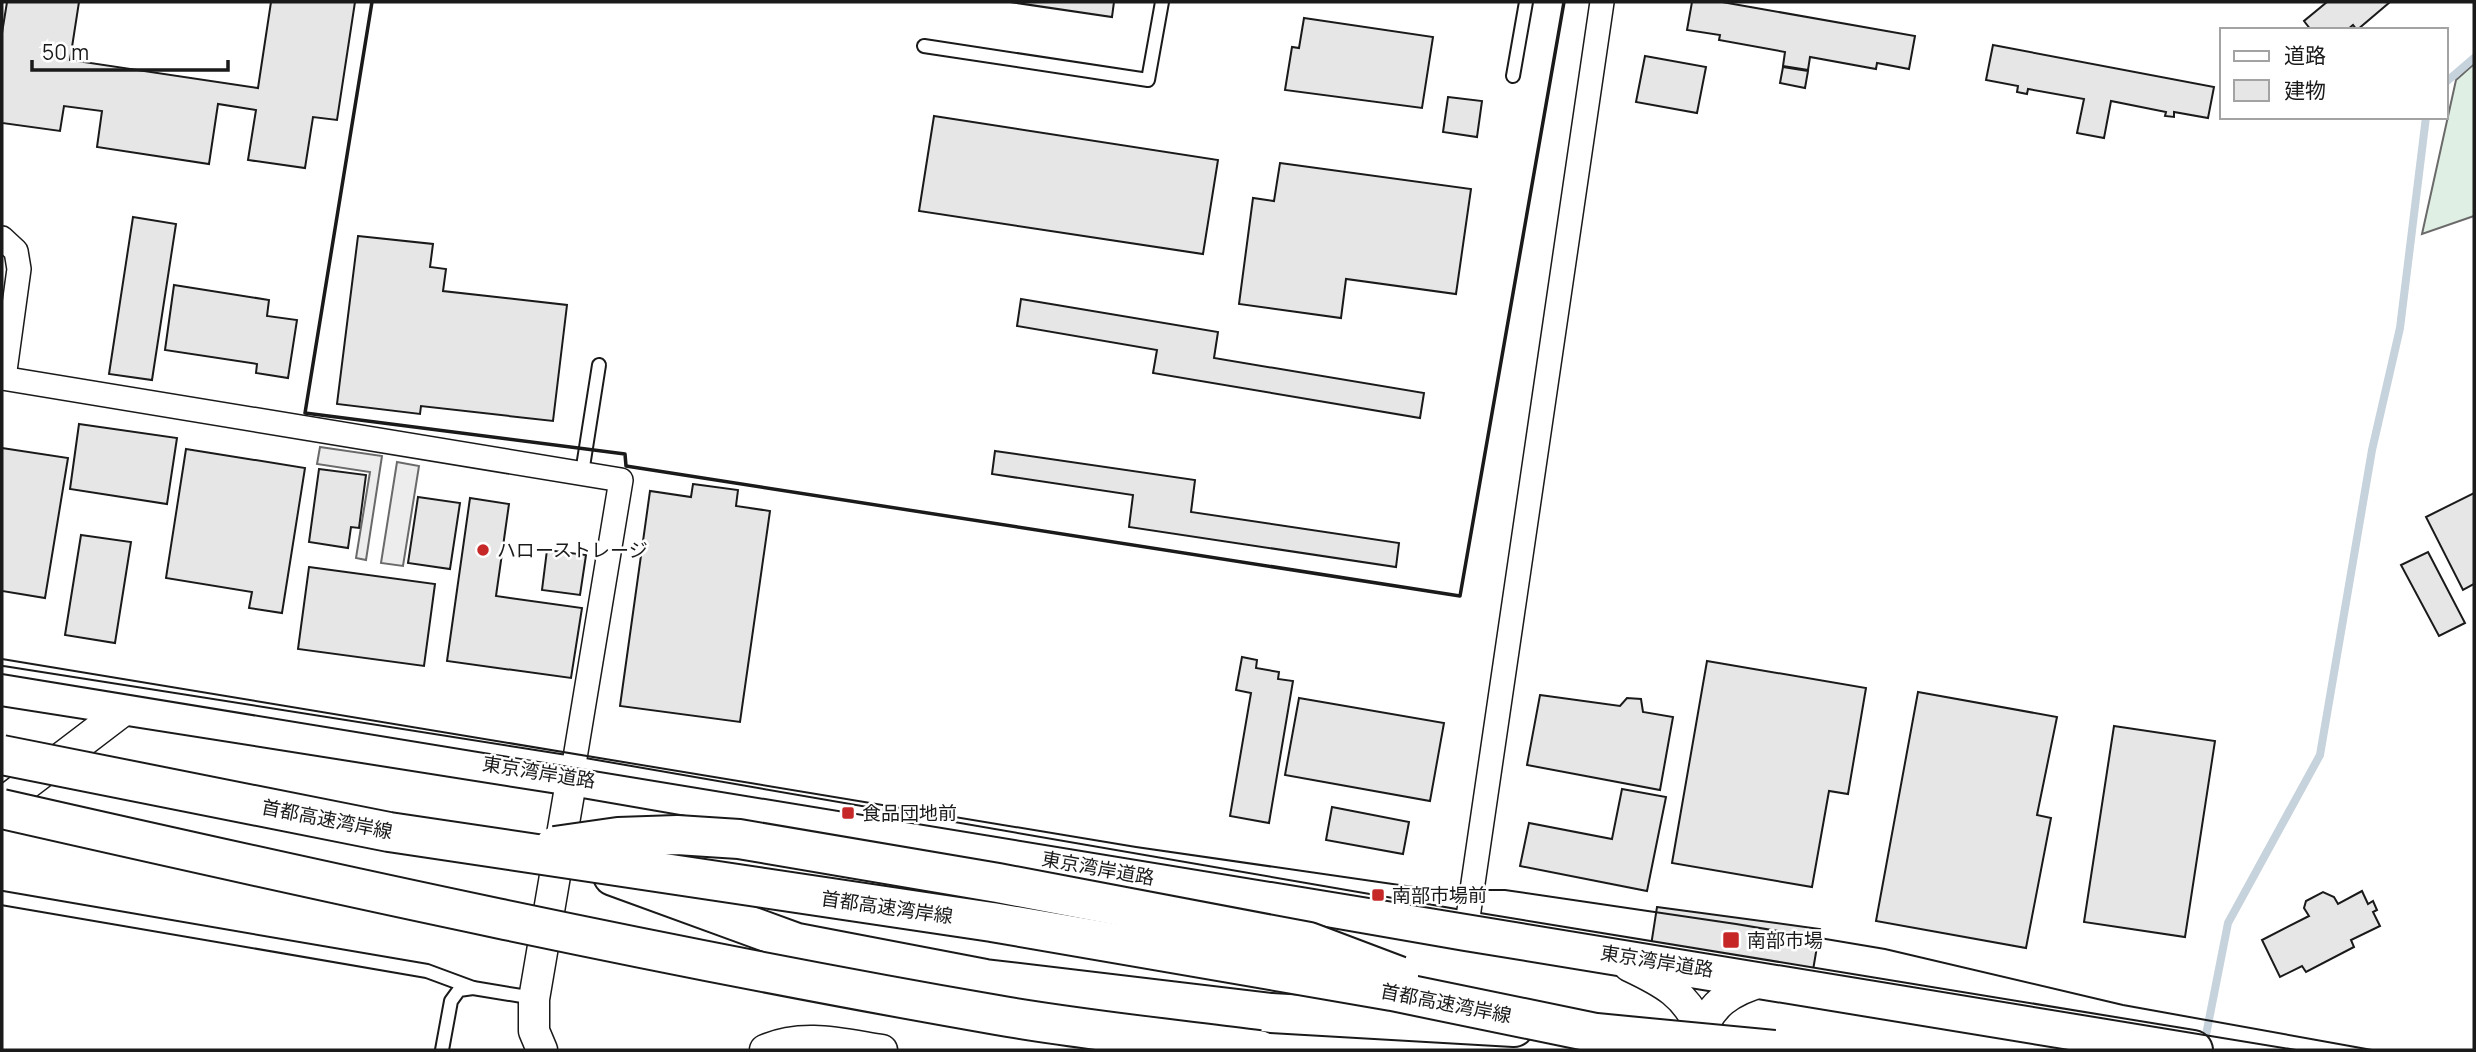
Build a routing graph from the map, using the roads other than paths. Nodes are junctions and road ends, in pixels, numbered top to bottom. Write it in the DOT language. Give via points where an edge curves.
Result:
graph roads {
  1 [pos="1162,2"];
  2 [pos="1526,2"];
  3 [pos="1602,2"];
  4 [pos="924,46"];
  5 [pos="1513,76"];
  6 [pos="2,238"];
  7 [pos="599,365"];
  8 [pos="3,378"];
  9 [pos="582,473"];
  10 [pos="2,687"];
  11 [pos="128,708"];
  12 [pos="2,755"];
  13 [pos="572,776"];
  14 [pos="2,803"];
  15 [pos="2,811"];
  16 [pos="419,837"];
  17 [pos="476,846"];
  18 [pos="546,848"];
  19 [pos="613,876"];
  20 [pos="2,898"];
  21 [pos="545,929"];
  22 [pos="1466,931"];
  23 [pos="1598,952"];
  24 [pos="1769,979"];
  25 [pos="473,988"];
  26 [pos="1381,990"];
  27 [pos="534,999"];
  28 [pos="1502,1019"];
  29 [pos="1699,1041"];
  30 [pos="442,1050"];
  31 [pos="542,1050"];
  32 [pos="765,1050"];
  33 [pos="882,1050"];
  34 [pos="1259,1050"];
  35 [pos="1268,1050"];
  36 [pos="1774,1050"];
  37 [pos="2193,1050"];
  1 -- 4 [label="lane" via="1148,80"];
  2 -- 5 [label="lane"];
  3 -- 22 [label="street"];
  6 -- 8 [label="street" via="16,251 19,269"];
  7 -- 9 [label="lane"];
  8 -- 9 [label="street"];
  9 -- 13 [label="street" via="621,480"];
  10 -- 11 [label="highway, 東京湾岸道路"];
  11 -- 13 [label="highway, 東京湾岸道路"];
  11 -- 14 [label="street"];
  12 -- 16 [label="highway, 首都高速湾岸線, bridge"];
  13 -- 21 [label="street"];
  13 -- 22 [label="highway, 東京湾岸道路"];
  15 -- 21 [label="highway"];
  15 -- 34 [label="highway, bridge" via="727,966 1001,1016"];
  16 -- 17 [label="highway, 首都高速湾岸線, bridge"];
  16 -- 19 [label="highway, bridge"];
  17 -- 18 [label="highway, bridge"];
  17 -- 26 [label="highway, 首都高速湾岸線, bridge" via="992,922"];
  18 -- 26 [label="highway, bridge" via="736,862 1222,939"];
  18 -- 28 [label="highway, bridge" via="618,837 739,839 998,883 1310,942"];
  19 -- 26 [label="highway, bridge" via="790,912 1268,984"];
  19 -- 28 [label="highway" via="797,943 985,979 1271,1013"];
  20 -- 25 [label="lane" via="427,971"];
  21 -- 27 [label="street"];
  21 -- 35 [label="highway" via="1005,1014"];
  22 -- 23 [label="highway, 東京湾岸道路"];
  23 -- 24 [label="highway, 東京湾岸道路"];
  23 -- 29 [label="street" via="1668,985 1688,1004"];
  24 -- 29 [label="street" via="1726,995 1715,1005"];
  24 -- 37 [label="highway, 東京湾岸道路"];
  25 -- 27 [label="lane"];
  25 -- 30 [label="lane" via="454,994"];
  26 -- 28 [label="highway, 首都高速湾岸線, bridge"];
  27 -- 31 [label="street" via="534,1031"];
  28 -- 36 [label="highway, 首都高速湾岸線, bridge"];
  32 -- 33 [label="street" via="780,1043 813,1041"];
}
